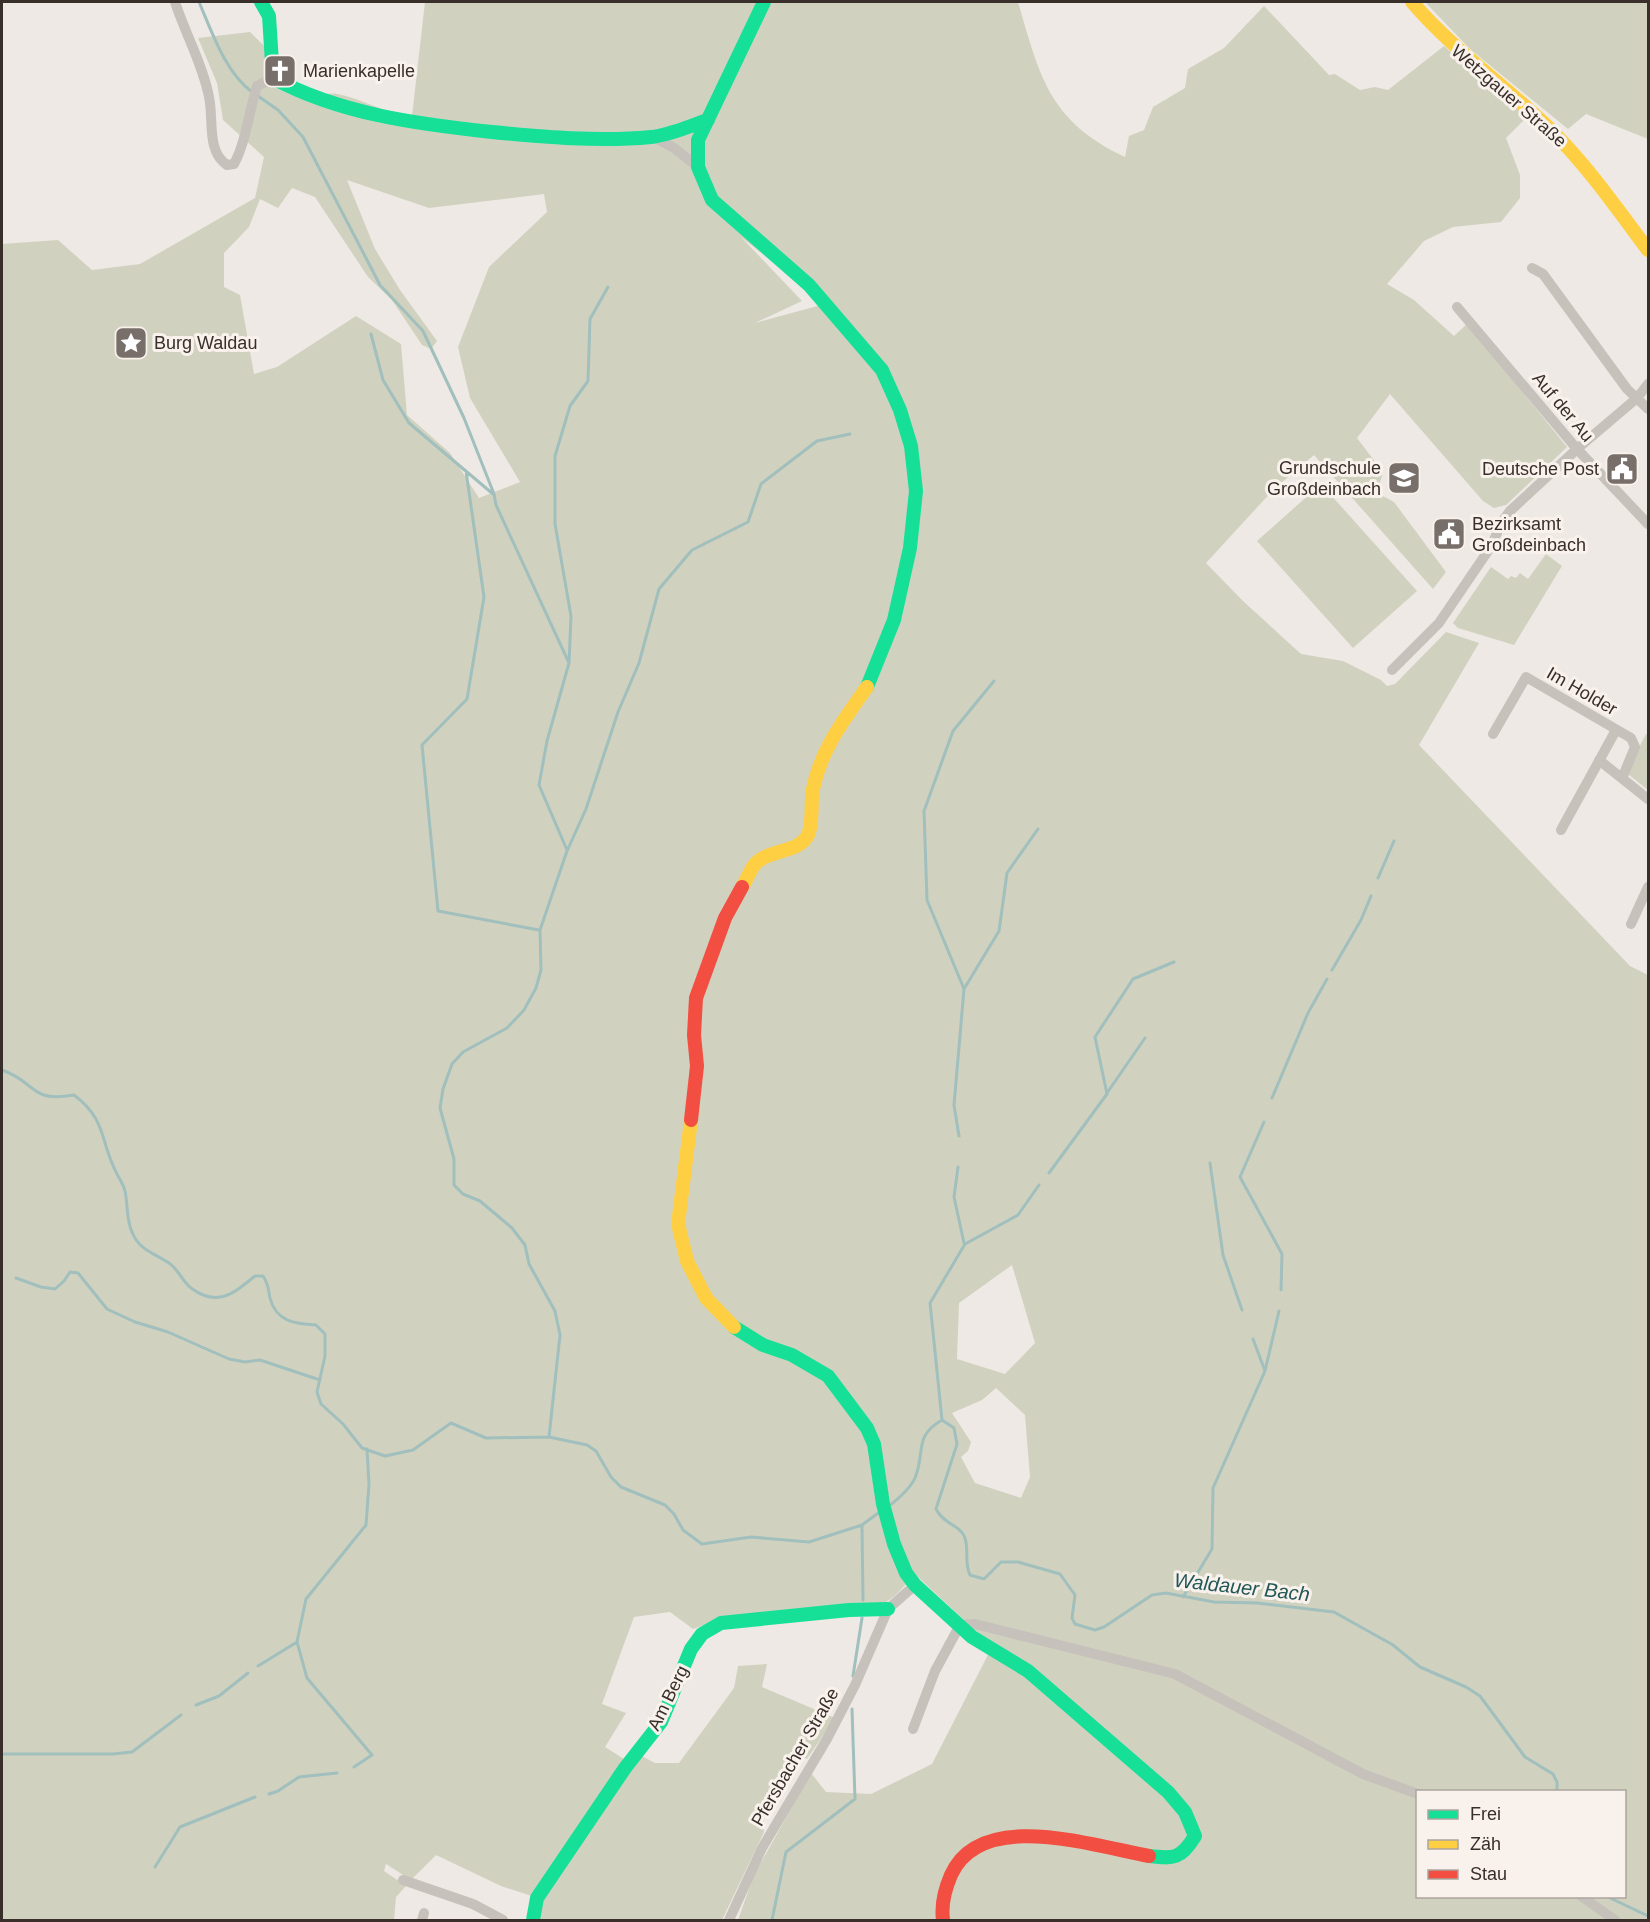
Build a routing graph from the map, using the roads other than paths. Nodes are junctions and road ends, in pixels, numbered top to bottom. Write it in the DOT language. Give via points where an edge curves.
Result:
graph roads {
  1 [pos="175,2"];
  2 [pos="261,2"];
  3 [pos="764,2"];
  4 [pos="1412,2"];
  5 [pos="273,78"];
  6 [pos="708,120"];
  7 [pos="654,137"];
  8 [pos="698,167"];
  9 [pos="1648,250"];
  10 [pos="1532,268"];
  11 [pos="1457,307"];
  12 [pos="1648,384"];
  13 [pos="1637,399"];
  14 [pos="1648,409"];
  15 [pos="1577,449"];
  16 [pos="1648,524"];
  17 [pos="1392,670"];
  18 [pos="1616,730"];
  19 [pos="1493,734"];
  20 [pos="1599,760"];
  21 [pos="1623,776"];
  22 [pos="1648,799"];
  23 [pos="1561,831"];
  24 [pos="1648,887"];
  25 [pos="1631,924"];
  26 [pos="915,1585"];
  27 [pos="888,1609"];
  28 [pos="960,1625"];
  29 [pos="913,1729"];
  30 [pos="1416,1793"];
  31 [pos="403,1880"];
  32 [pos="1584,1898"];
  33 [pos="503,1920"];
  34 [pos="533,1920"];
  35 [pos="729,1920"];
  36 [pos="943,1920"];
  37 [pos="1615,1920"];
  1 -- 5 [label="street" via="209,95 214,149 227,165 234,164 239,154 257,87"];
  2 -- 5 [label="street" via="269,16"];
  3 -- 6 [label="street"];
  4 -- 9 [label="street, Wetzgauer Straße" via="1450,44 1568,147"];
  5 -- 7 [label="street" via="324,102 415,122 557,140"];
  6 -- 7 [label="street"];
  6 -- 8 [label="street" via="698,140"];
  7 -- 8 [label="street"];
  8 -- 26 [label="street" via="712,200 809,285 882,370 911,446 916,491 910,548 894,620 869,684 820,761 812,791 808,835 797,846 771,853 756,863 725,918 696,998 697,1066 678,1224 687,1261 706,1298 737,1330 828,1376 867,1428 874,1444 894,1544"];
  10 -- 13 [label="street" via="1543,274"];
  11 -- 15 [label="street, Auf der Au"];
  12 -- 13 [label="street"];
  13 -- 14 [label="street"];
  13 -- 15 [label="street"];
  15 -- 16 [label="street, Auf der Au"];
  15 -- 17 [label="street" via="1510,511 1492,545 1439,623"];
  18 -- 19 [label="street, Im Holder" via="1526,677"];
  18 -- 20 [label="street, Im Holder"];
  18 -- 21 [label="street, Im Holder" via="1631,738 1635,747"];
  20 -- 21 [label="street"];
  20 -- 23 [label="street, Im Holder"];
  21 -- 22 [label="street"];
  24 -- 25 [label="street"];
  26 -- 27 [label="street, Pfersbacher Straße"];
  26 -- 28 [label="street"];
  27 -- 34 [label="street, Am Berg" via="721,1623 702,1634 691,1649 661,1722 537,1898"];
  27 -- 35 [label="street, Pfersbacher Straße" via="841,1712 762,1848"];
  28 -- 29 [label="street" via="935,1671"];
  28 -- 30 [label="street" via="992,1626 1175,1674 1363,1774"];
  28 -- 36 [label="street" via="983,1645 1028,1671 1168,1792 1185,1812 1195,1836 1186,1851 1172,1858 1038,1839 982,1842 964,1855 951,1875 943,1902"];
  31 -- 33 [label="street" via="473,1904"];
  32 -- 37 [label="street"];
}
